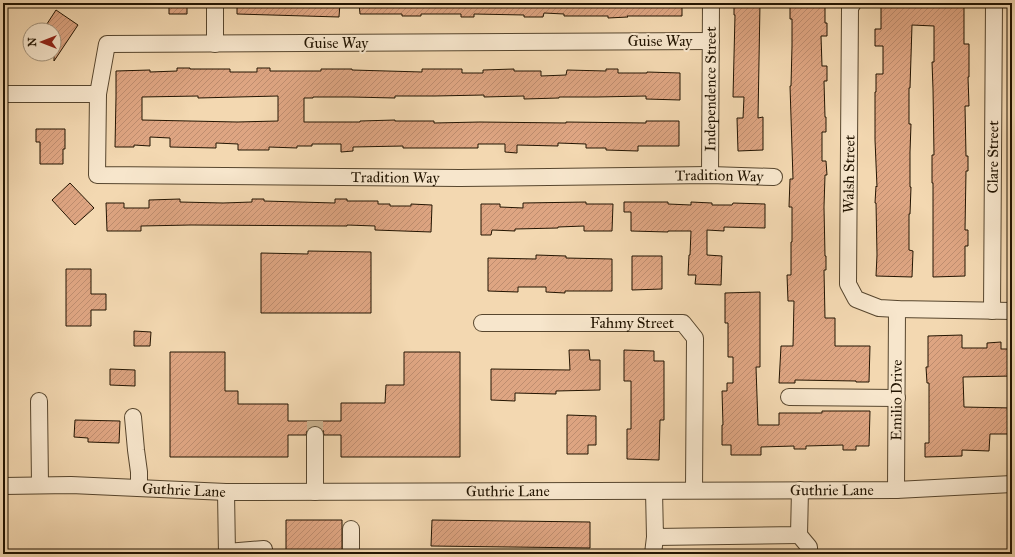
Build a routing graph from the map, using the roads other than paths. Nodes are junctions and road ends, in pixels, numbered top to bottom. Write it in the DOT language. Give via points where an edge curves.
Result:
graph roads {
  1 [pos="215,3"];
  2 [pos="711,3"];
  3 [pos="852,3"];
  4 [pos="994,3"];
  5 [pos="711,41"];
  6 [pos="215,44"];
  7 [pos="3,94"];
  8 [pos="98,94"];
  9 [pos="710,175"];
  10 [pos="774,176"];
  11 [pos="898,309"];
  12 [pos="992,311"];
  13 [pos="1012,311"];
  14 [pos="482,323"];
  15 [pos="789,397"];
  16 [pos="897,398"];
  17 [pos="39,401"];
  18 [pos="133,417"];
  19 [pos="314,435"];
  20 [pos="1012,484"];
  21 [pos="40,485"];
  22 [pos="3,486"];
  23 [pos="139,488"];
  24 [pos="694,490"];
  25 [pos="800,490"];
  26 [pos="896,490"];
  27 [pos="654,491"];
  28 [pos="226,492"];
  29 [pos="315,492"];
  30 [pos="351,529"];
  31 [pos="799,535"];
  32 [pos="655,537"];
  33 [pos="227,553"];
  34 [pos="264,554"];
  35 [pos="351,554"];
  36 [pos="653,554"];
  37 [pos="809,554"];
  1 -- 6 [label="street"];
  2 -- 5 [label="street, Independence Street"];
  3 -- 11 [label="street, Walsh Street" via="848,284 856,299 879,308"];
  4 -- 12 [label="street, Clare Street"];
  5 -- 6 [label="street, Guise Way"];
  5 -- 9 [label="street, Independence Street"];
  6 -- 8 [label="street, Guise Way" via="107,44"];
  7 -- 8 [label="street"];
  8 -- 9 [label="street, Tradition Way" via="97,174 460,178"];
  9 -- 10 [label="street, Tradition Way"];
  11 -- 12 [label="street, Walsh Street"];
  11 -- 16 [label="street, Emilio Drive"];
  12 -- 13 [label="street, Walsh Street"];
  14 -- 24 [label="street, Fahmy Street" via="683,323 695,338"];
  15 -- 16 [label="street"];
  16 -- 26 [label="street, Emilio Drive"];
  17 -- 21 [label="street"];
  18 -- 23 [label="street"];
  19 -- 29 [label="street"];
  20 -- 26 [label="street, Guthrie Lane"];
  21 -- 22 [label="street, Guthrie Lane"];
  21 -- 23 [label="street, Guthrie Lane"];
  23 -- 28 [label="street, Guthrie Lane"];
  24 -- 25 [label="street, Guthrie Lane"];
  24 -- 27 [label="street, Guthrie Lane"];
  25 -- 26 [label="street, Guthrie Lane"];
  25 -- 31 [label="street"];
  27 -- 29 [label="street, Guthrie Lane"];
  27 -- 32 [label="street"];
  28 -- 29 [label="street, Guthrie Lane"];
  28 -- 33 [label="street"];
  30 -- 35 [label="street"];
  31 -- 32 [label="street"];
  31 -- 37 [label="street" via="809,547"];
  32 -- 36 [label="street"];
  33 -- 34 [label="street" via="264,549"];
}
